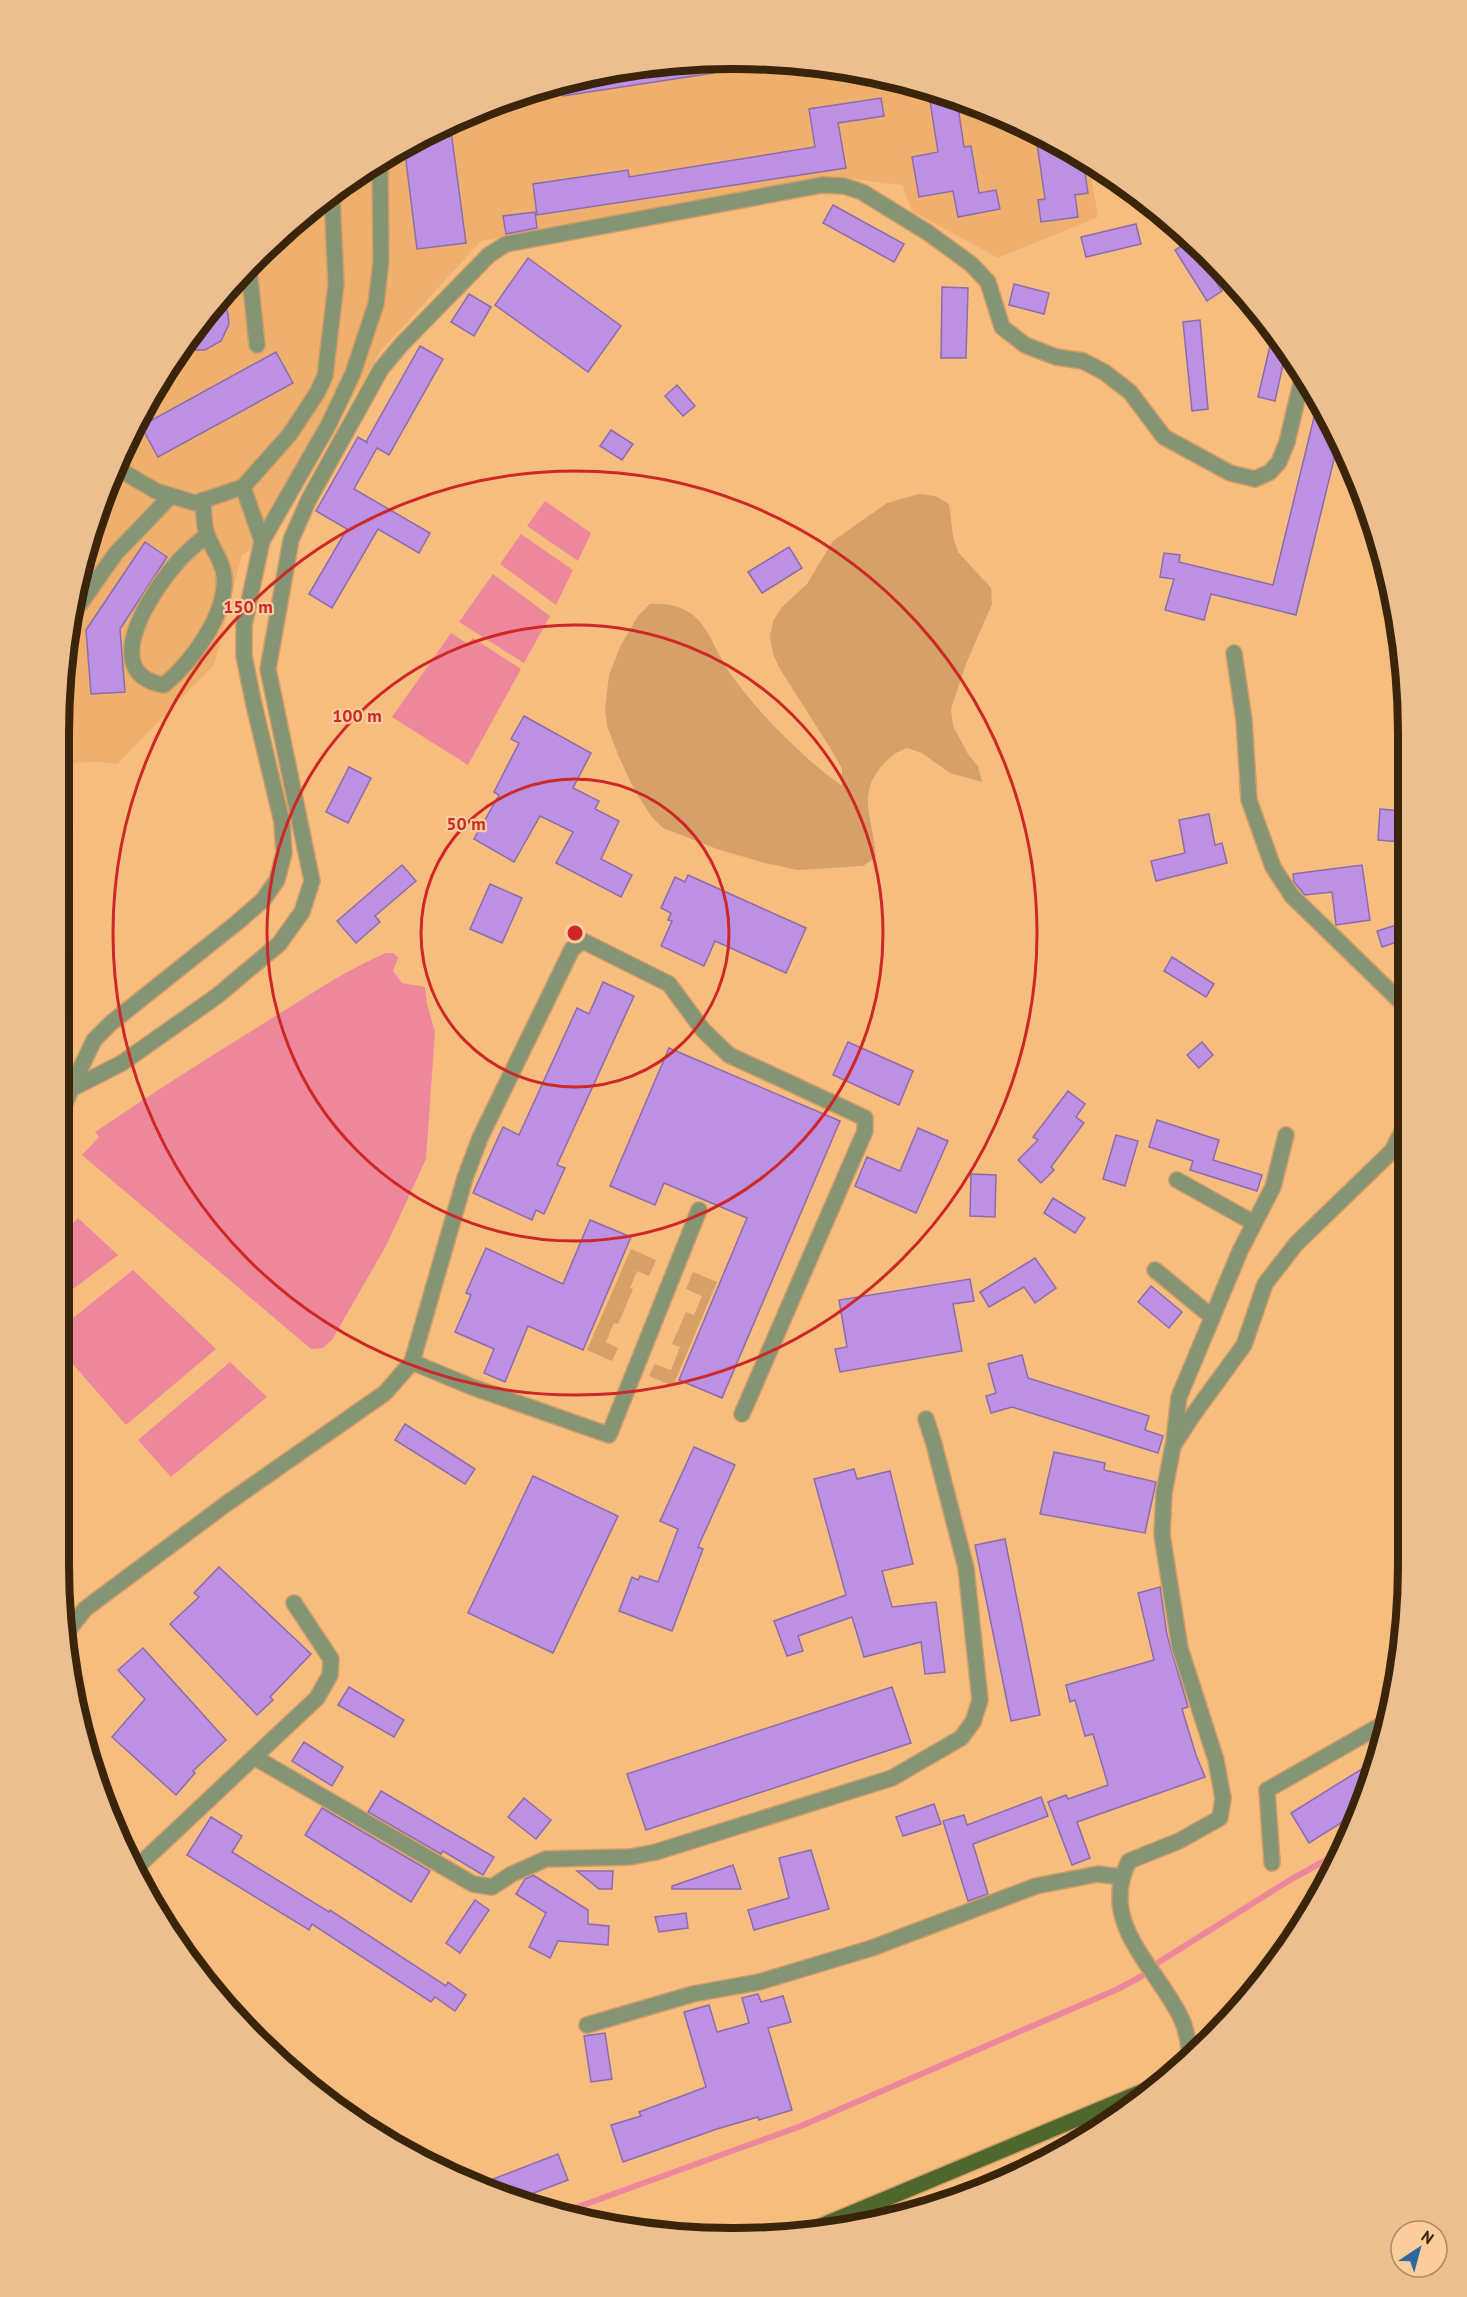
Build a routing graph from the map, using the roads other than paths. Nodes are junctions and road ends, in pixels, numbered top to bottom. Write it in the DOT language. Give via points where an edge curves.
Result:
graph roads {
  1 [pos="380,171"];
  2 [pos="332,204"];
  3 [pos="250,278"];
  4 [pos="257,345"];
  5 [pos="1300,387"];
  6 [pos="123,472"];
  7 [pos="243,487"];
  8 [pos="171,496"];
  9 [pos="203,500"];
  10 [pos="207,535"];
  11 [pos="262,541"];
  12 [pos="83,600"];
  13 [pos="1234,653"];
  14 [pos="1398,999"];
  15 [pos="71,1089"];
  16 [pos="69,1094"];
  17 [pos="1286,1135"];
  18 [pos="1398,1139"];
  19 [pos="1177,1180"];
  20 [pos="699,1210"];
  21 [pos="1254,1223"];
  22 [pos="1155,1270"];
  23 [pos="1212,1317"];
  24 [pos="412,1362"];
  25 [pos="742,1414"];
  26 [pos="926,1419"];
  27 [pos="1173,1446"];
  28 [pos="294,1603"];
  29 [pos="72,1626"];
  30 [pos="1377,1728"];
  31 [pos="254,1757"];
  32 [pos="141,1863"];
  33 [pos="1272,1863"];
  34 [pos="1121,1877"];
  35 [pos="587,2025"];
  36 [pos="1189,2046"];
  37 [pos="1131,2096"];
  38 [pos="837,2219"];
  1 -- 11 [label="street" via="381,261 376,304 329,424"];
  2 -- 7 [label="street" via="336,284 325,376 290,434"];
  3 -- 4 [label="street"];
  5 -- 15 [label="street" via="1279,462 1255,479 1230,473 1164,437 1130,392 1104,372 1083,361 1056,357 1025,345 1002,327 988,282 971,264 862,192 844,186 822,184 506,244 489,255 381,369 309,499 291,540 267,669 312,881 302,912 279,944 217,996 122,1063"];
  6 -- 8 [label="street"];
  7 -- 9 [label="street"];
  7 -- 11 [label="street"];
  8 -- 9 [label="street" via="195,503"];
  8 -- 12 [label="street" via="116,553"];
  9 -- 10 [label="street"];
  10 -- 10 [label="street" via="176,564 149,600 134,633 135,670 150,682 164,685 178,674 198,650 220,606 224,576"];
  11 -- 15 [label="street" via="244,625 244,656 282,822 284,853 276,880 263,900 94,1040"];
  13 -- 14 [label="street" via="1244,720 1249,800 1273,867 1292,896"];
  15 -- 16 [label="street"];
  17 -- 21 [label="street" via="1273,1187"];
  18 -- 27 [label="street" via="1392,1151 1296,1244 1265,1284 1245,1345"];
  19 -- 21 [label="street"];
  20 -- 24 [label="street" via="609,1435"];
  21 -- 23 [label="street"];
  22 -- 23 [label="street"];
  23 -- 27 [label="street" via="1179,1397"];
  24 -- 25 [label="street" via="480,1138 572,949 583,941 669,984 703,1030 729,1055 865,1118 865,1131"];
  24 -- 29 [label="street" via="385,1393 226,1504 85,1609"];
  26 -- 31 [label="street" via="966,1568 980,1700 974,1722 961,1738 891,1778 656,1852 630,1857 546,1859 492,1887 473,1884"];
  27 -- 34 [label="street" via="1164,1493 1162,1535 1180,1648 1216,1760 1223,1798 1220,1818 1129,1862"];
  28 -- 31 [label="street" via="331,1659 330,1676 317,1698"];
  30 -- 33 [label="street" via="1267,1790"];
  31 -- 32 [label="street"];
  34 -- 35 [label="street" via="1098,1874 1036,1887 872,1948 759,1982 693,1994"];
  34 -- 36 [label="street" via="1123,1923 1181,2019"];
  37 -- 38 [label="main road"];
}
